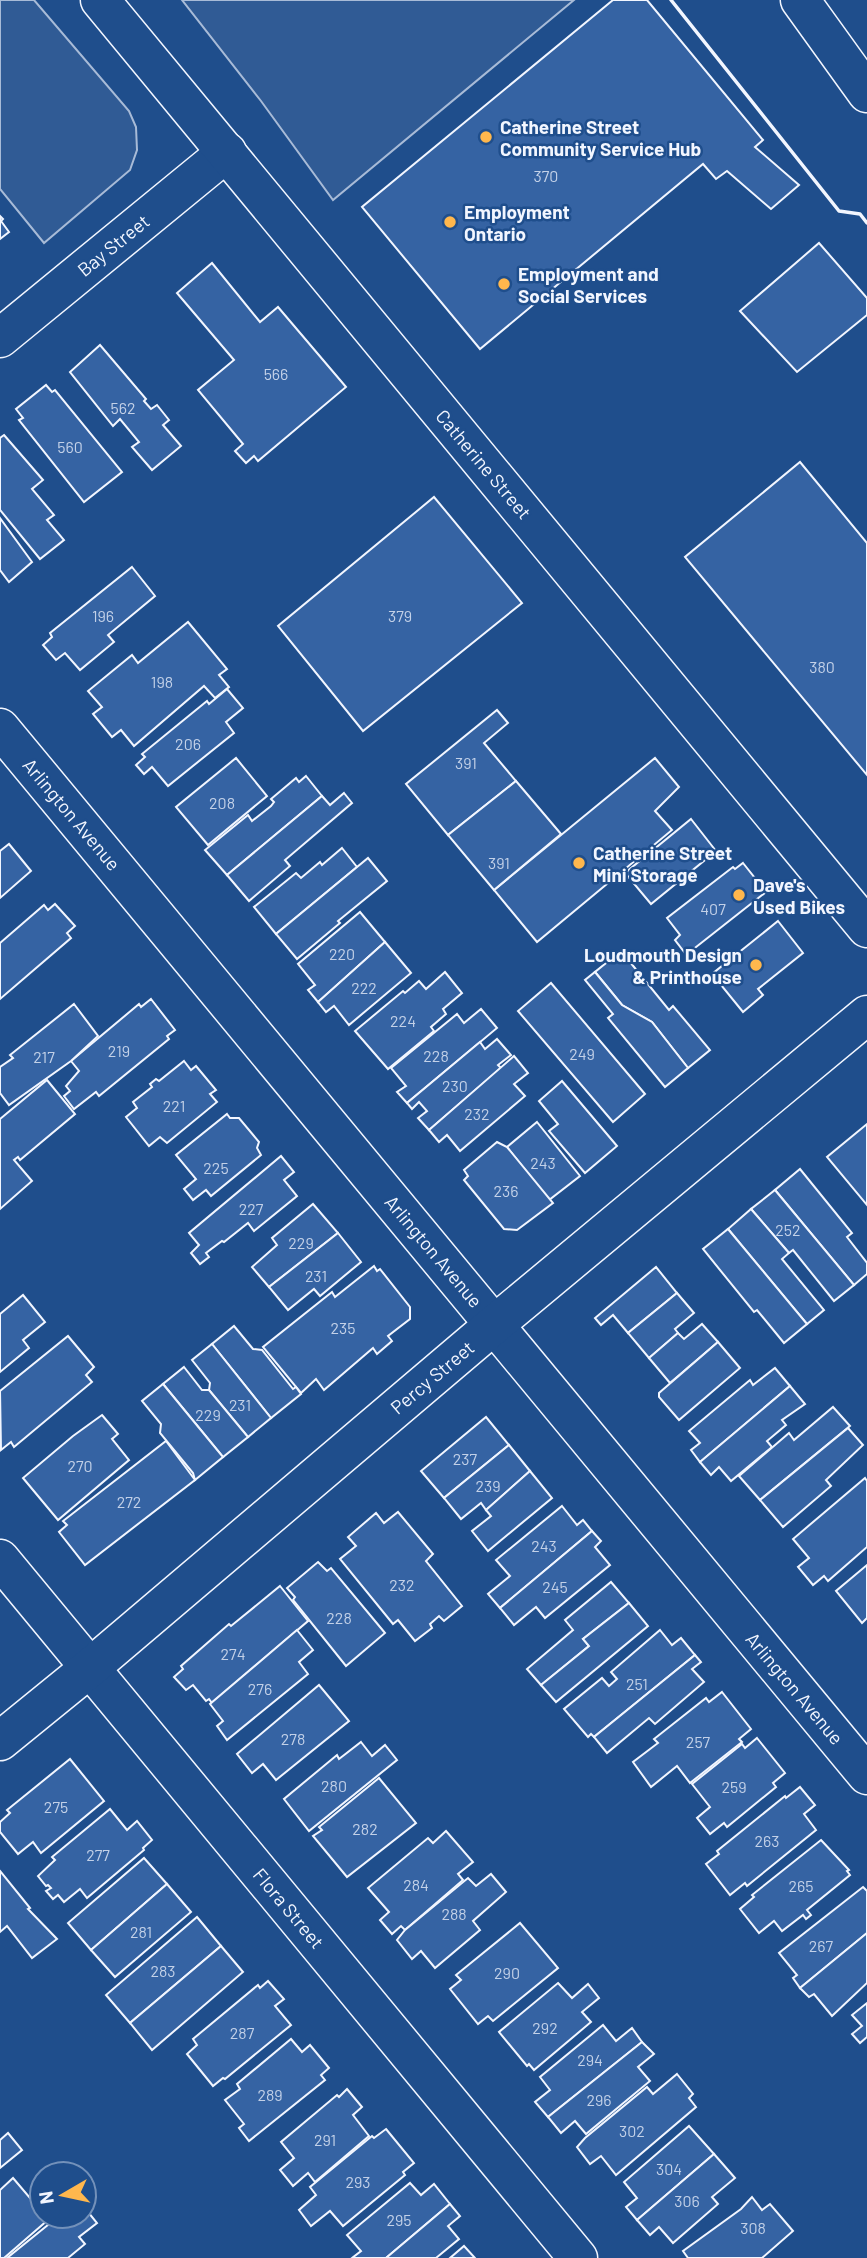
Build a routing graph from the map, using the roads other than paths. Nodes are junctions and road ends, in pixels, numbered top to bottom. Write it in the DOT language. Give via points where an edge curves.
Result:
graph roads {
  1 [pos="100,0"];
  2 [pos="800,0"];
  3 [pos="867,93"];
  4 [pos="227,152"];
  5 [pos="0,338"];
  6 [pos="0,728"];
  7 [pos="867,928"];
  8 [pos="867,1015"];
  9 [pos="495,1324"];
  10 [pos="0,1559"];
  11 [pos="91,1667"];
  12 [pos="0,1741"];
  13 [pos="867,1775"];
  14 [pos="578,2258"];
  1 -- 4 [label="main road, Catherine Street"];
  2 -- 3 [label="main road"];
  4 -- 5 [label="main road, Bay Street"];
  4 -- 7 [label="main road, Catherine Street"];
  6 -- 9 [label="main road, Arlington Avenue"];
  8 -- 9 [label="main road, Percy Street"];
  9 -- 11 [label="main road, Percy Street"];
  9 -- 13 [label="main road, Arlington Avenue"];
  10 -- 11 [label="main road, Flora Street"];
  11 -- 12 [label="main road, Percy Street"];
  11 -- 14 [label="main road, Flora Street"];
}
